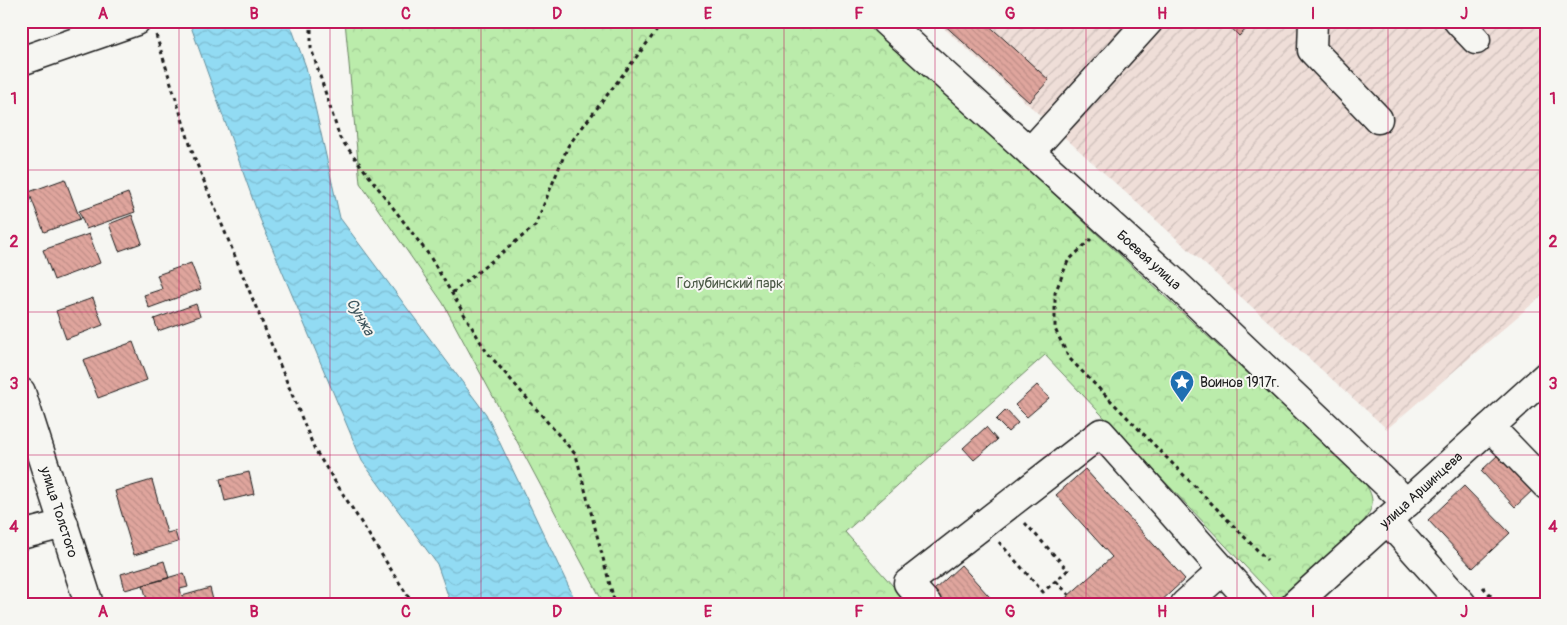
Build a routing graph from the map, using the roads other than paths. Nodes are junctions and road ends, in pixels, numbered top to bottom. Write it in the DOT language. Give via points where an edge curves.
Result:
graph roads {
  1 [pos="885,21"];
  2 [pos="1150,21"];
  3 [pos="1313,21"];
  4 [pos="1458,21"];
  5 [pos="145,26"];
  6 [pos="1476,40"];
  7 [pos="21,61"];
  8 [pos="1378,119"];
  9 [pos="1030,152"];
  10 [pos="1546,376"];
  11 [pos="21,392"];
  12 [pos="1490,427"];
  13 [pos="1546,485"];
  14 [pos="1398,512"];
  15 [pos="64,524"];
  16 [pos="21,535"];
  17 [pos="1223,570"];
  18 [pos="89,604"];
  19 [pos="927,604"];
  20 [pos="1185,604"];
  21 [pos="1253,604"];
  22 [pos="1295,604"];
  23 [pos="1462,604"];
  1 -- 9 [label="street, Боевая улица"];
  2 -- 9 [label="street"];
  3 -- 8 [label="street" via="1312,50"];
  4 -- 6 [label="street"];
  5 -- 7 [label="street"];
  9 -- 14 [label="street, Боевая улица" via="1174,282"];
  10 -- 12 [label="street, улица Аршинцева"];
  11 -- 15 [label="street, улица Толстого"];
  12 -- 13 [label="street"];
  12 -- 14 [label="street, улица Аршинцева"];
  14 -- 22 [label="street, улица Аршинцева"];
  14 -- 23 [label="street, Боевая улица"];
  15 -- 16 [label="street"];
  15 -- 18 [label="street, улица Толстого"];
  17 -- 19 [label="street" via="1101,433 908,583"];
  17 -- 20 [label="street"];
  17 -- 21 [label="street"];
}
